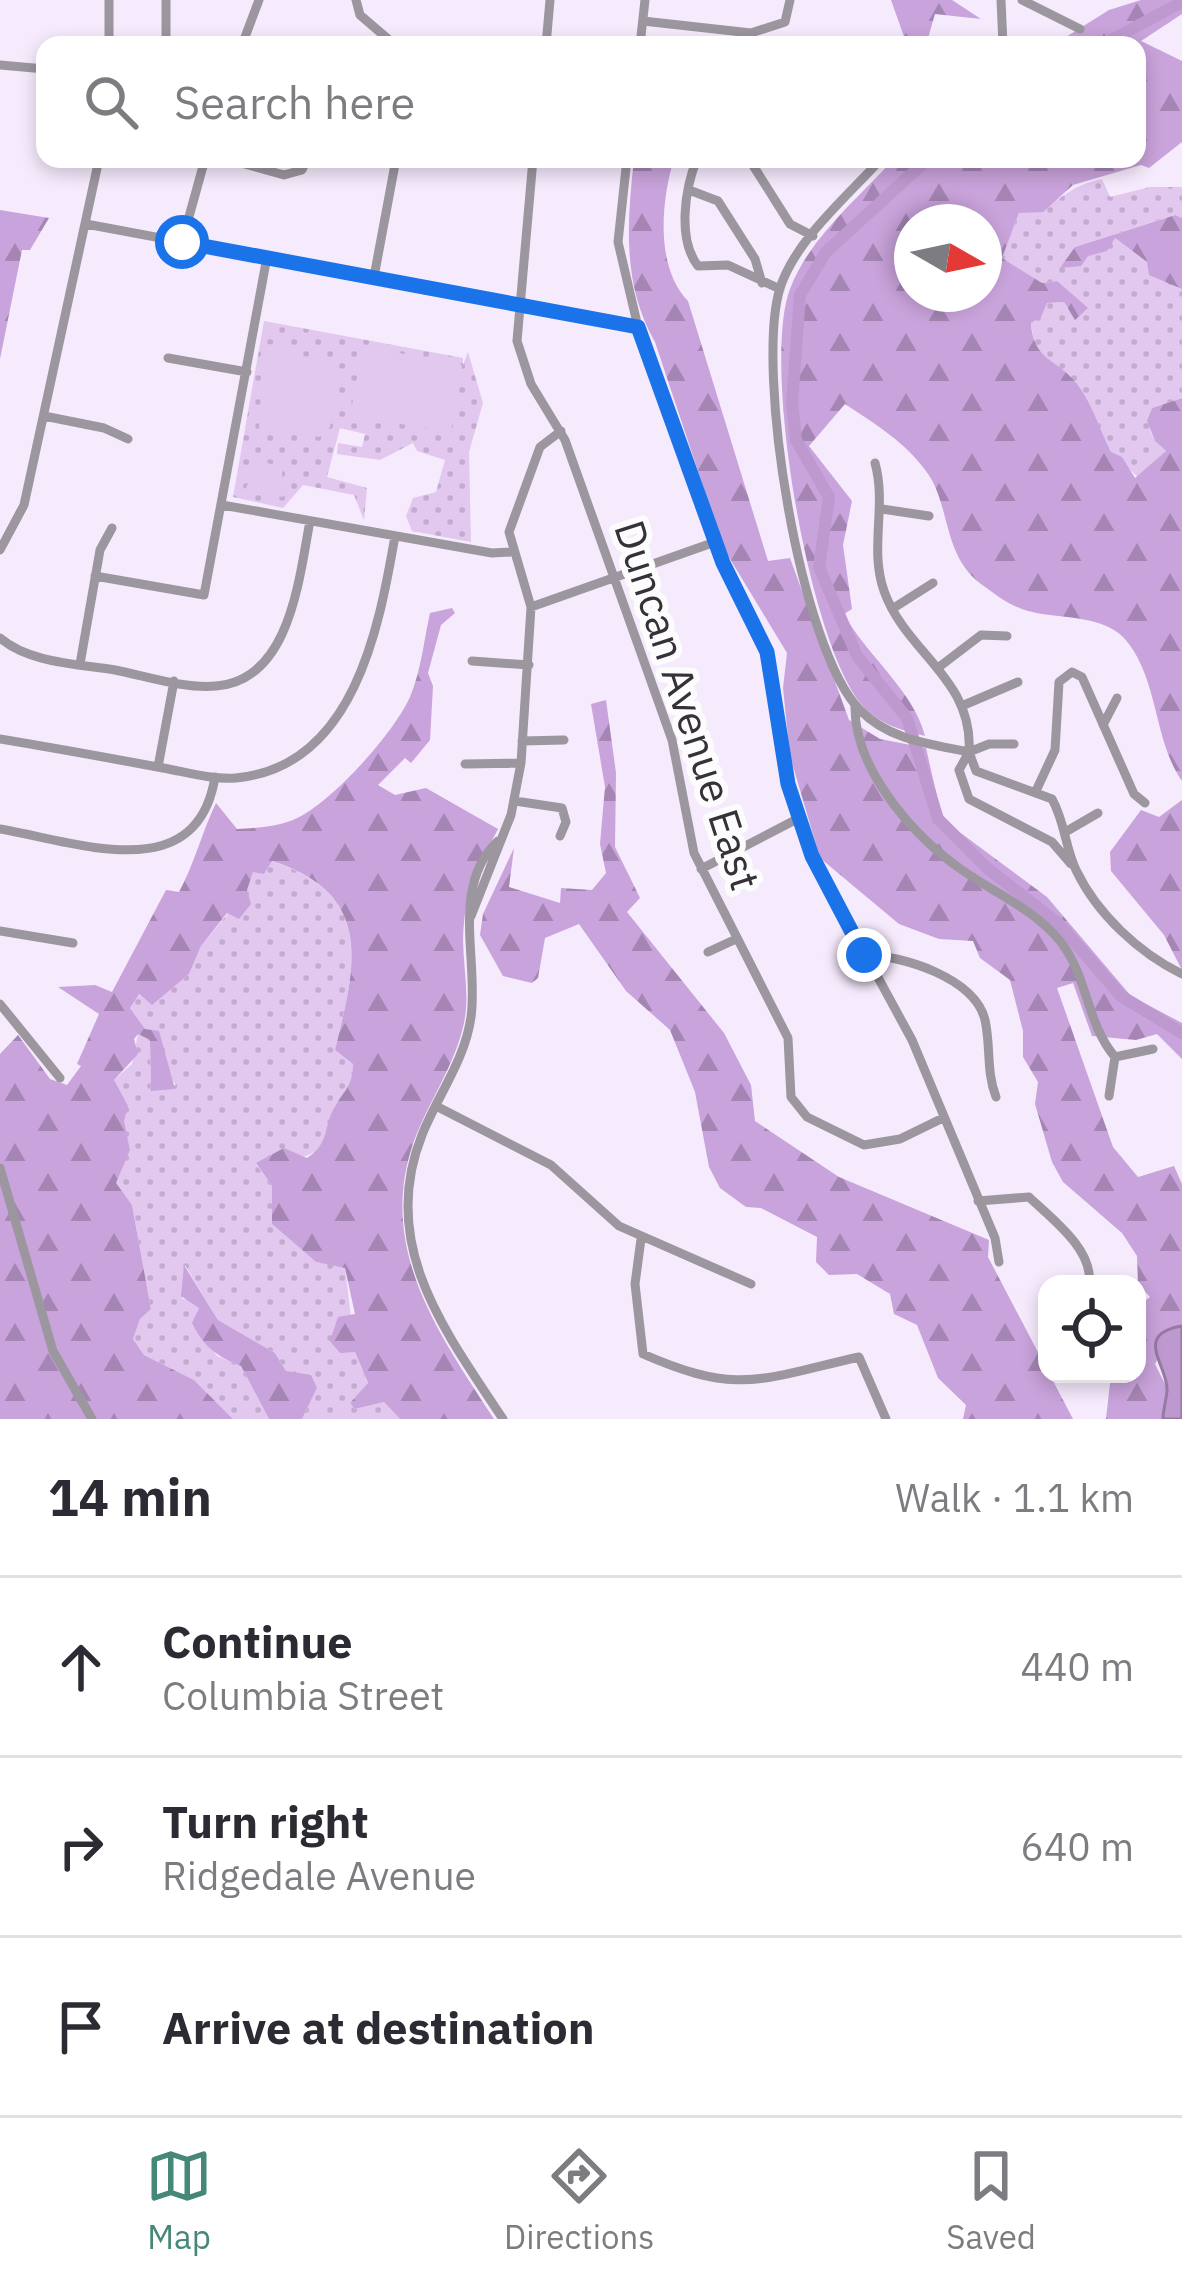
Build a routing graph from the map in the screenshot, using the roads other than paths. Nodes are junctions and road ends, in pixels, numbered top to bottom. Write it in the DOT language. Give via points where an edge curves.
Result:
graph roads {
  1 [pos="109,0"];
  2 [pos="166,0"];
  3 [pos="259,0"];
  4 [pos="356,0"];
  5 [pos="550,0"];
  6 [pos="645,0"];
  7 [pos="790,0"];
  8 [pos="1001,0"];
  9 [pos="1022,0"];
  10 [pos="643,21"];
  11 [pos="1080,29"];
  12 [pos="110,36"];
  13 [pos="166,36"];
  14 [pos="245,36"];
  15 [pos="384,36"];
  16 [pos="547,36"];
  17 [pos="641,36"];
  18 [pos="1003,36"];
  19 [pos="0,65"];
  20 [pos="36,68"];
  21 [pos="97,168"];
  22 [pos="203,168"];
  23 [pos="259,168"];
  24 [pos="303,168"];
  25 [pos="394,168"];
  26 [pos="532,168"];
  27 [pos="626,168"];
  28 [pos="695,168"];
  29 [pos="755,168"];
  30 [pos="872,168"];
  31 [pos="689,190"];
  32 [pos="86,224"];
  33 [pos="813,236"];
  34 [pos="182,242"];
  35 [pos="267,257"];
  36 [pos="374,277"];
  37 [pos="761,283"];
  38 [pos="780,289"];
  39 [pos="518,303"];
  40 [pos="638,327"];
  41 [pos="168,358"];
  42 [pos="247,372"];
  43 [pos="44,416"];
  44 [pos="561,430"];
  45 [pos="128,439"];
  46 [pos="875,463"];
  47 [pos="222,505"];
  48 [pos="882,509"];
  49 [pos="929,516"];
  50 [pos="310,520"];
  51 [pos="112,528"];
  52 [pos="395,536"];
  53 [pos="715,542"];
  54 [pos="0,550"];
  55 [pos="511,551"];
  56 [pos="95,576"];
  57 [pos="614,577"];
  58 [pos="933,583"];
  59 [pos="531,607"];
  60 [pos="892,609"];
  61 [pos="1007,636"];
  62 [pos="0,638"];
  63 [pos="472,661"];
  64 [pos="80,664"];
  65 [pos="529,665"];
  66 [pos="939,667"];
  67 [pos="174,681"];
  68 [pos="1018,682"];
  69 [pos="1117,698"];
  70 [pos="855,706"];
  71 [pos="964,706"];
  72 [pos="1102,725"];
  73 [pos="0,739"];
  74 [pos="563,740"];
  75 [pos="522,741"];
  76 [pos="1014,744"];
  77 [pos="969,752"];
  78 [pos="520,763"];
  79 [pos="465,764"];
  80 [pos="158,767"];
  81 [pos="215,777"];
  82 [pos="1036,793"];
  83 [pos="515,801"];
  84 [pos="1145,803"];
  85 [pos="1098,813"];
  86 [pos="799,818"];
  87 [pos="0,829"];
  88 [pos="1067,831"];
  89 [pos="560,836"];
  90 [pos="701,869"];
  91 [pos="1076,871"];
  92 [pos="0,932"];
  93 [pos="734,940"];
  94 [pos="74,943"];
  95 [pos="708,952"];
  96 [pos="864,955"];
  97 [pos="1182,974"];
  98 [pos="0,1004"];
  99 [pos="1153,1048"];
  100 [pos="1115,1058"];
  101 [pos="60,1078"];
  102 [pos="995,1096"];
  103 [pos="1109,1096"];
  104 [pos="436,1106"];
  105 [pos="943,1118"];
  106 [pos="0,1168"];
  107 [pos="978,1201"];
  108 [pos="641,1239"];
  109 [pos="1000,1262"];
  110 [pos="1090,1275"];
  111 [pos="751,1284"];
  112 [pos="92,1419"];
  113 [pos="503,1419"];
  114 [pos="886,1419"];
  1 -- 12 [label="street"];
  2 -- 13 [label="street"];
  3 -- 14 [label="street"];
  4 -- 15 [label="street" via="360,15"];
  5 -- 16 [label="street"];
  6 -- 10 [label="street"];
  7 -- 10 [label="street" via="785,22 752,33"];
  8 -- 18 [label="street"];
  9 -- 11 [label="street"];
  10 -- 17 [label="street"];
  19 -- 20 [label="street"];
  21 -- 32 [label="street"];
  22 -- 34 [label="street"];
  23 -- 24 [label="street" via="284,175"];
  25 -- 36 [label="street"];
  26 -- 39 [label="street, Duncan Avenue East"];
  27 -- 40 [label="street" via="618,242"];
  28 -- 31 [label="street"];
  29 -- 33 [label="street" via="790,224"];
  30 -- 33 [label="street"];
  31 -- 37 [label="street" via="718,200"];
  31 -- 37 [label="street" via="687,244 698,266 728,265"];
  32 -- 34 [label="street"];
  32 -- 43 [label="street"];
  33 -- 38 [label="street"];
  34 -- 35 [label="street"];
  35 -- 36 [label="street"];
  35 -- 42 [label="street"];
  36 -- 39 [label="street"];
  37 -- 38 [label="street"];
  38 -- 70 [label="street" via="770,366 790,520 838,676"];
  39 -- 40 [label="street"];
  39 -- 44 [label="street, Duncan Avenue East" via="514,330 531,384"];
  40 -- 53 [label="street"];
  41 -- 42 [label="street"];
  42 -- 47 [label="street"];
  43 -- 45 [label="street"];
  43 -- 54 [label="street" via="20,520"];
  44 -- 55 [label="street" via="540,447 512,518"];
  44 -- 57 [label="street, Duncan Avenue East"];
  46 -- 48 [label="street"];
  47 -- 50 [label="street"];
  47 -- 56 [label="street" via="204,596"];
  48 -- 49 [label="street"];
  48 -- 60 [label="street" via="878,567"];
  50 -- 52 [label="street"];
  50 -- 67 [label="street" via="294,604 260,664 215,686"];
  51 -- 56 [label="street"];
  52 -- 55 [label="street"];
  52 -- 81 [label="street" via="375,642 350,696 291,759 247,776"];
  53 -- 57 [label="street"];
  53 -- 86 [label="street" via="767,652"];
  55 -- 59 [label="street"];
  56 -- 64 [label="street"];
  57 -- 59 [label="street"];
  57 -- 90 [label="street, Duncan Avenue East" via="672,740 685,827"];
  58 -- 60 [label="street"];
  59 -- 65 [label="street"];
  60 -- 66 [label="street"];
  61 -- 66 [label="street" via="981,635"];
  62 -- 64 [label="street" via="28,654"];
  63 -- 65 [label="street"];
  64 -- 67 [label="street"];
  65 -- 75 [label="street"];
  66 -- 71 [label="street"];
  67 -- 80 [label="street"];
  68 -- 71 [label="street"];
  69 -- 72 [label="street"];
  70 -- 77 [label="street" via="906,739"];
  70 -- 100 [label="street" via="867,763 904,811 942,854 1031,913 1069,953 1099,1038"];
  71 -- 77 [label="street"];
  72 -- 82 [label="street" via="1082,677 1062,676 1054,750"];
  72 -- 84 [label="street"];
  73 -- 80 [label="street"];
  74 -- 75 [label="street"];
  75 -- 78 [label="street"];
  76 -- 77 [label="street"];
  77 -- 82 [label="street" via="976,771"];
  77 -- 91 [label="street" via="959,770 969,800 1052,842"];
  78 -- 79 [label="street"];
  78 -- 83 [label="street"];
  80 -- 81 [label="street"];
  81 -- 87 [label="street" via="205,815 173,842 147,851"];
  82 -- 88 [label="street" via="1052,799"];
  83 -- 89 [label="street" via="562,808"];
  83 -- 104 [label="street" via="471,916 469,1025"];
  85 -- 88 [label="street"];
  86 -- 90 [label="street"];
  86 -- 96 [label="street"];
  88 -- 91 [label="street"];
  90 -- 93 [label="street, Duncan Avenue East"];
  91 -- 97 [label="street" via="1128,939"];
  92 -- 94 [label="street"];
  93 -- 95 [label="street"];
  93 -- 105 [label="street, Duncan Avenue East" via="788,1038 788,1086 802,1112 864,1145"];
  96 -- 102 [label="street" via="890,956 970,994 983,1014"];
  96 -- 105 [label="street" via="912,1040"];
  98 -- 101 [label="street"];
  99 -- 100 [label="street"];
  100 -- 103 [label="street"];
  104 -- 108 [label="street" via="551,1165"];
  104 -- 113 [label="street" via="411,1171 412,1255 427,1301"];
  105 -- 107 [label="street"];
  106 -- 112 [label="street" via="53,1351"];
  107 -- 109 [label="street"];
  107 -- 110 [label="street" via="1029,1197 1079,1249"];
  108 -- 111 [label="street"];
  108 -- 114 [label="street" via="635,1284 643,1354 736,1383 859,1357"];
}
